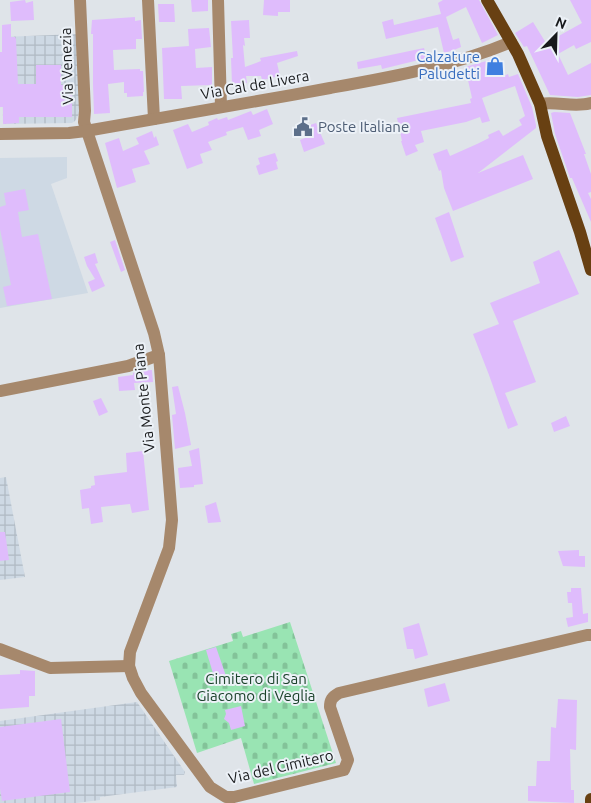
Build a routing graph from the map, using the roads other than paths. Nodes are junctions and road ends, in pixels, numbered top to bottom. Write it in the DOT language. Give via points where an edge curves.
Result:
graph roads {
  1 [pos="80,0"];
  2 [pos="148,0"];
  3 [pos="218,0"];
  4 [pos="487,0"];
  5 [pos="511,42"];
  6 [pos="540,104"];
  7 [pos="591,104"];
  8 [pos="221,107"];
  9 [pos="154,119"];
  10 [pos="86,131"];
  11 [pos="0,134"];
  12 [pos="589,254"];
  13 [pos="591,270"];
  14 [pos="159,355"];
  15 [pos="0,391"];
  16 [pos="591,635"];
  17 [pos="0,649"];
  18 [pos="128,666"];
  19 [pos="591,799"];
  20 [pos="591,803"];
  1 -- 10 [label="street, Via Venezia"];
  2 -- 9 [label="street"];
  3 -- 8 [label="street"];
  4 -- 5 [label="main road"];
  5 -- 6 [label="main road"];
  5 -- 8 [label="street, Via Cal de Livera" via="476,55 393,77"];
  6 -- 7 [label="street"];
  6 -- 12 [label="main road" via="546,136"];
  8 -- 9 [label="street, Via Cal de Livera"];
  9 -- 10 [label="street, Via Cal de Livera"];
  10 -- 11 [label="street, Via Cal de Livera"];
  10 -- 14 [label="street, Via Monte Piana"];
  12 -- 13 [label="main road"];
  14 -- 15 [label="street" via="128,366"];
  14 -- 18 [label="street, Via Monte Piana" via="172,520 169,548 134,640"];
  16 -- 18 [label="street, Via del Cimitero" via="339,693 330,701 330,708 348,760 344,770 234,797 226,797 210,788 141,693"];
  17 -- 18 [label="street" via="50,668"];
  19 -- 20 [label="main road"];
}
